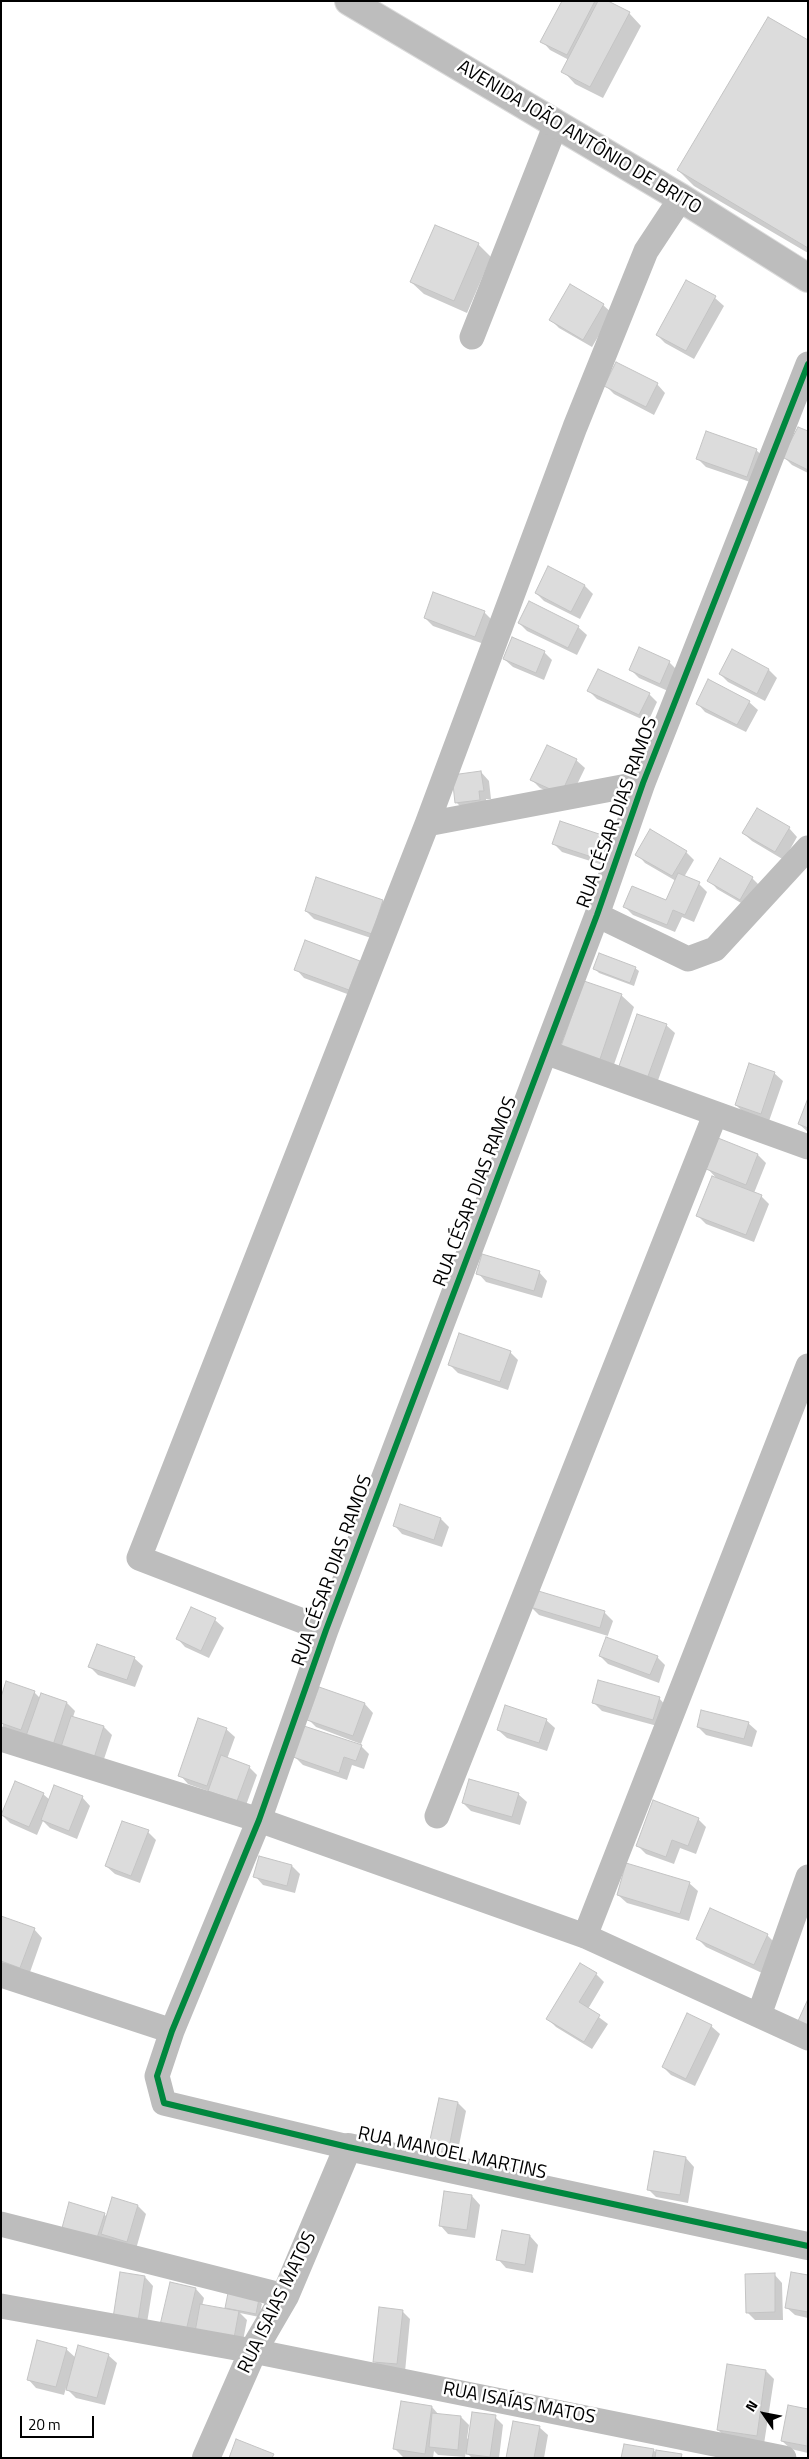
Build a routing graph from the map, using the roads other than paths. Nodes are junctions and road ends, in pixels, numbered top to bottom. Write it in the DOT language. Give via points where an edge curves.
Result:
graph roads {
  1 [pos="349,1"];
  2 [pos="556,124"];
  3 [pos="681,198"];
  4 [pos="808,278"];
  5 [pos="472,337"];
  6 [pos="808,364"];
  7 [pos="643,783"];
  8 [pos="427,824"];
  9 [pos="808,848"];
  10 [pos="597,915"];
  11 [pos="545,1052"];
  12 [pos="715,1115"];
  13 [pos="808,1147"];
  14 [pos="808,1366"];
  15 [pos="326,1630"];
  16 [pos="1,1739"];
  17 [pos="437,1816"];
  18 [pos="259,1820"];
  19 [pos="808,1877"];
  20 [pos="585,1936"];
  21 [pos="1,1975"];
  22 [pos="759,2015"];
  23 [pos="172,2031"];
  24 [pos="808,2038"];
  25 [pos="348,2147"];
  26 [pos="1,2224"];
  27 [pos="808,2246"];
  28 [pos="285,2296"];
  29 [pos="1,2306"];
  30 [pos="253,2351"];
  31 [pos="206,2458"];
  32 [pos="784,2458"];
  1 -- 2 [label="street, AVENIDA JOÃO ANTÔNIO DE BRITO"];
  2 -- 3 [label="street, AVENIDA JOÃO ANTÔNIO DE BRITO"];
  2 -- 5 [label="street"];
  3 -- 4 [label="street, AVENIDA JOÃO ANTÔNIO DE BRITO"];
  3 -- 8 [label="street" via="646,251 578,419"];
  6 -- 7 [label="street, RUA CÉSAR DIAS RAMOS"];
  7 -- 8 [label="street"];
  7 -- 10 [label="street, RUA CÉSAR DIAS RAMOS"];
  8 -- 15 [label="street" via="139,1558"];
  9 -- 10 [label="street" via="715,950 688,959"];
  10 -- 11 [label="street, RUA CÉSAR DIAS RAMOS"];
  11 -- 12 [label="street"];
  11 -- 15 [label="street, RUA CÉSAR DIAS RAMOS"];
  12 -- 13 [label="street"];
  12 -- 17 [label="street"];
  14 -- 20 [label="street"];
  15 -- 18 [label="street, RUA CÉSAR DIAS RAMOS"];
  16 -- 18 [label="street"];
  18 -- 20 [label="street"];
  18 -- 23 [label="street, RUA CÉSAR DIAS RAMOS"];
  19 -- 22 [label="street"];
  20 -- 22 [label="street"];
  21 -- 23 [label="street"];
  22 -- 24 [label="street"];
  23 -- 25 [label="street, RUA MANOEL MARTINS" via="157,2076 164,2102"];
  25 -- 27 [label="street, RUA MANOEL MARTINS"];
  25 -- 28 [label="street, RUA ISAIAS MATOS"];
  26 -- 28 [label="street"];
  28 -- 30 [label="street, RUA ISAIAS MATOS"];
  29 -- 30 [label="street, RUA ISAÍAS MATOS"];
  30 -- 31 [label="street, RUA ISAIAS MATOS"];
  30 -- 32 [label="street, RUA ISAÍAS MATOS"];
}
